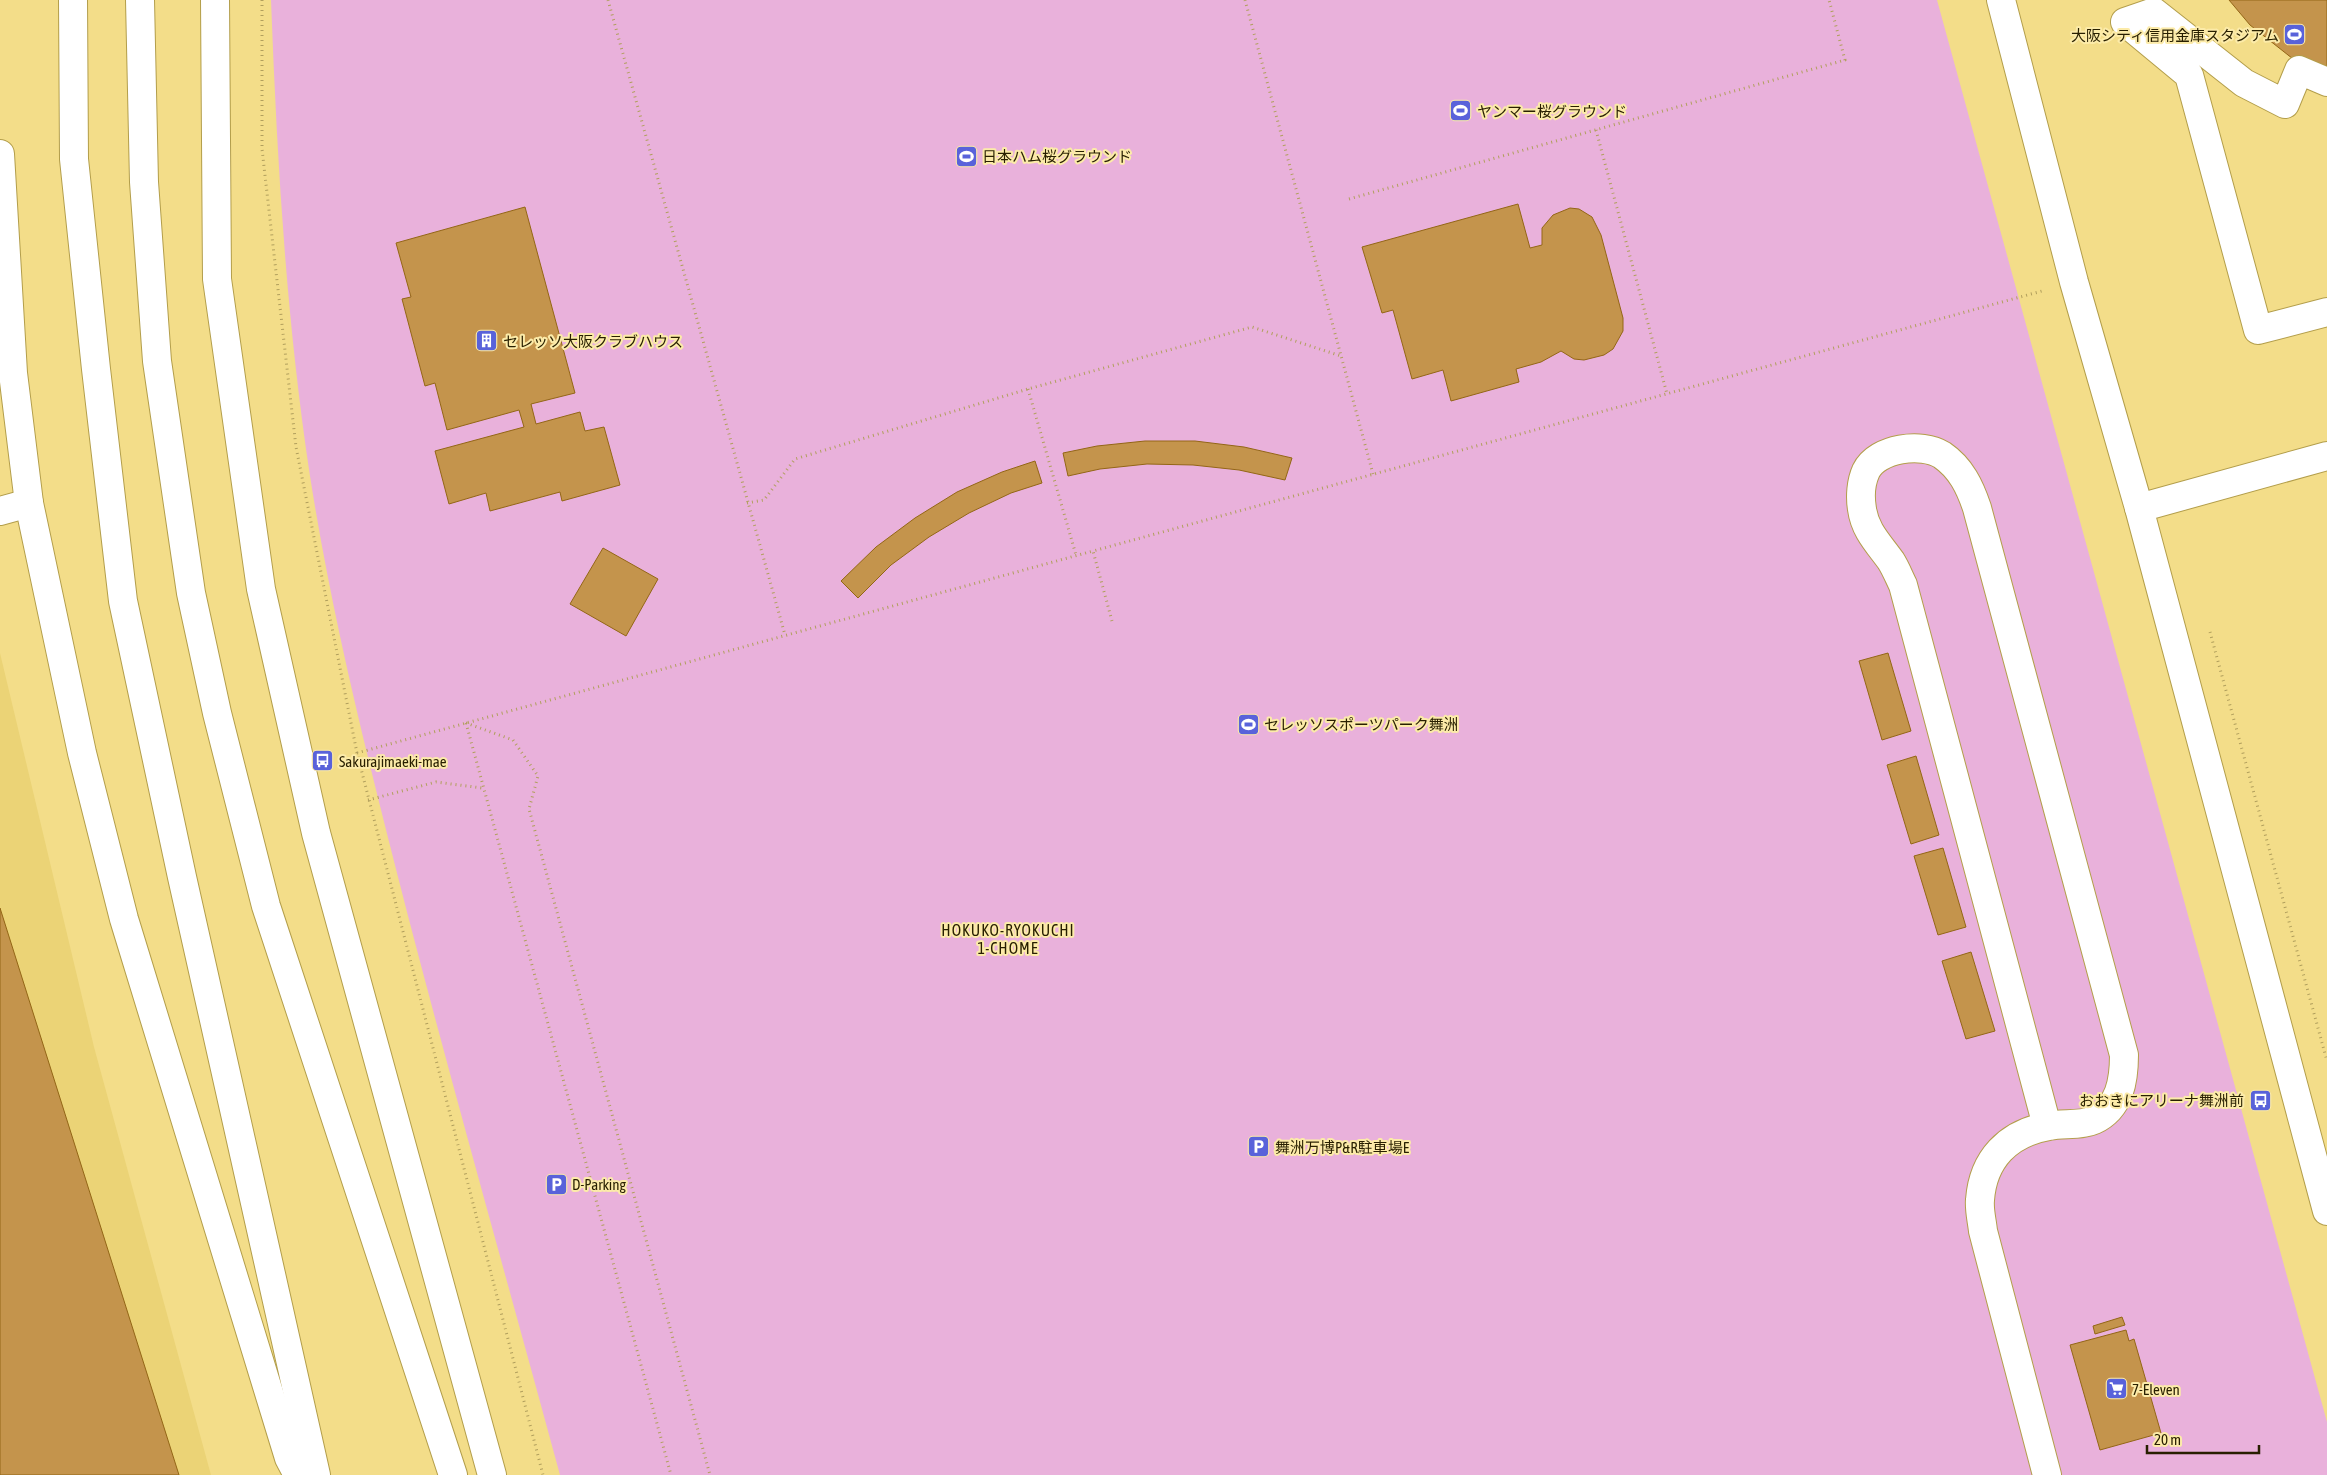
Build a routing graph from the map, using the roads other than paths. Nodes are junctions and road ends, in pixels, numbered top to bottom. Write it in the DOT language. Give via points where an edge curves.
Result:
graph roads {
  1 [pos="73,0"];
  2 [pos="140,0"];
  3 [pos="215,0"];
  4 [pos="2001,0"];
  5 [pos="2327,82"];
  6 [pos="0,154"];
  7 [pos="2327,312"];
  8 [pos="2327,456"];
  9 [pos="29,503"];
  10 [pos="2139,508"];
  11 [pos="0,511"];
  12 [pos="2047,1126"];
  13 [pos="2327,1211"];
  14 [pos="298,1475"];
  15 [pos="316,1475"];
  16 [pos="453,1475"];
  17 [pos="492,1475"];
  18 [pos="2047,1475"];
  1 -- 15 [label="street" via="74,160 123,601"];
  2 -- 16 [label="street" via="144,182 157,361 191,593 244,825 266,906"];
  3 -- 17 [label="street" via="217,279 262,589 316,833"];
  4 -- 10 [label="street" via="2074,282"];
  5 -- 7 [label="street" via="2299,70 2285,104 2244,83 2154,12 2125,22 2189,75 2258,330"];
  6 -- 9 [label="street" via="13,373"];
  8 -- 10 [label="street"];
  9 -- 11 [label="street"];
  9 -- 14 [label="street" via="82,752 124,919 289,1458"];
  10 -- 13 [label="street"];
  12 -- 12 [label="street" via="1903,585 1892,562 1868,531 1862,509 1861,488 1867,470 1880,458 1898,449 1922,449 1940,454 1956,466 1969,484 2124,1055 2120,1092 2109,1109 2094,1120"];
  12 -- 18 [label="street" via="2017,1137 1995,1154 1984,1176 1980,1202 1983,1231"];
}
